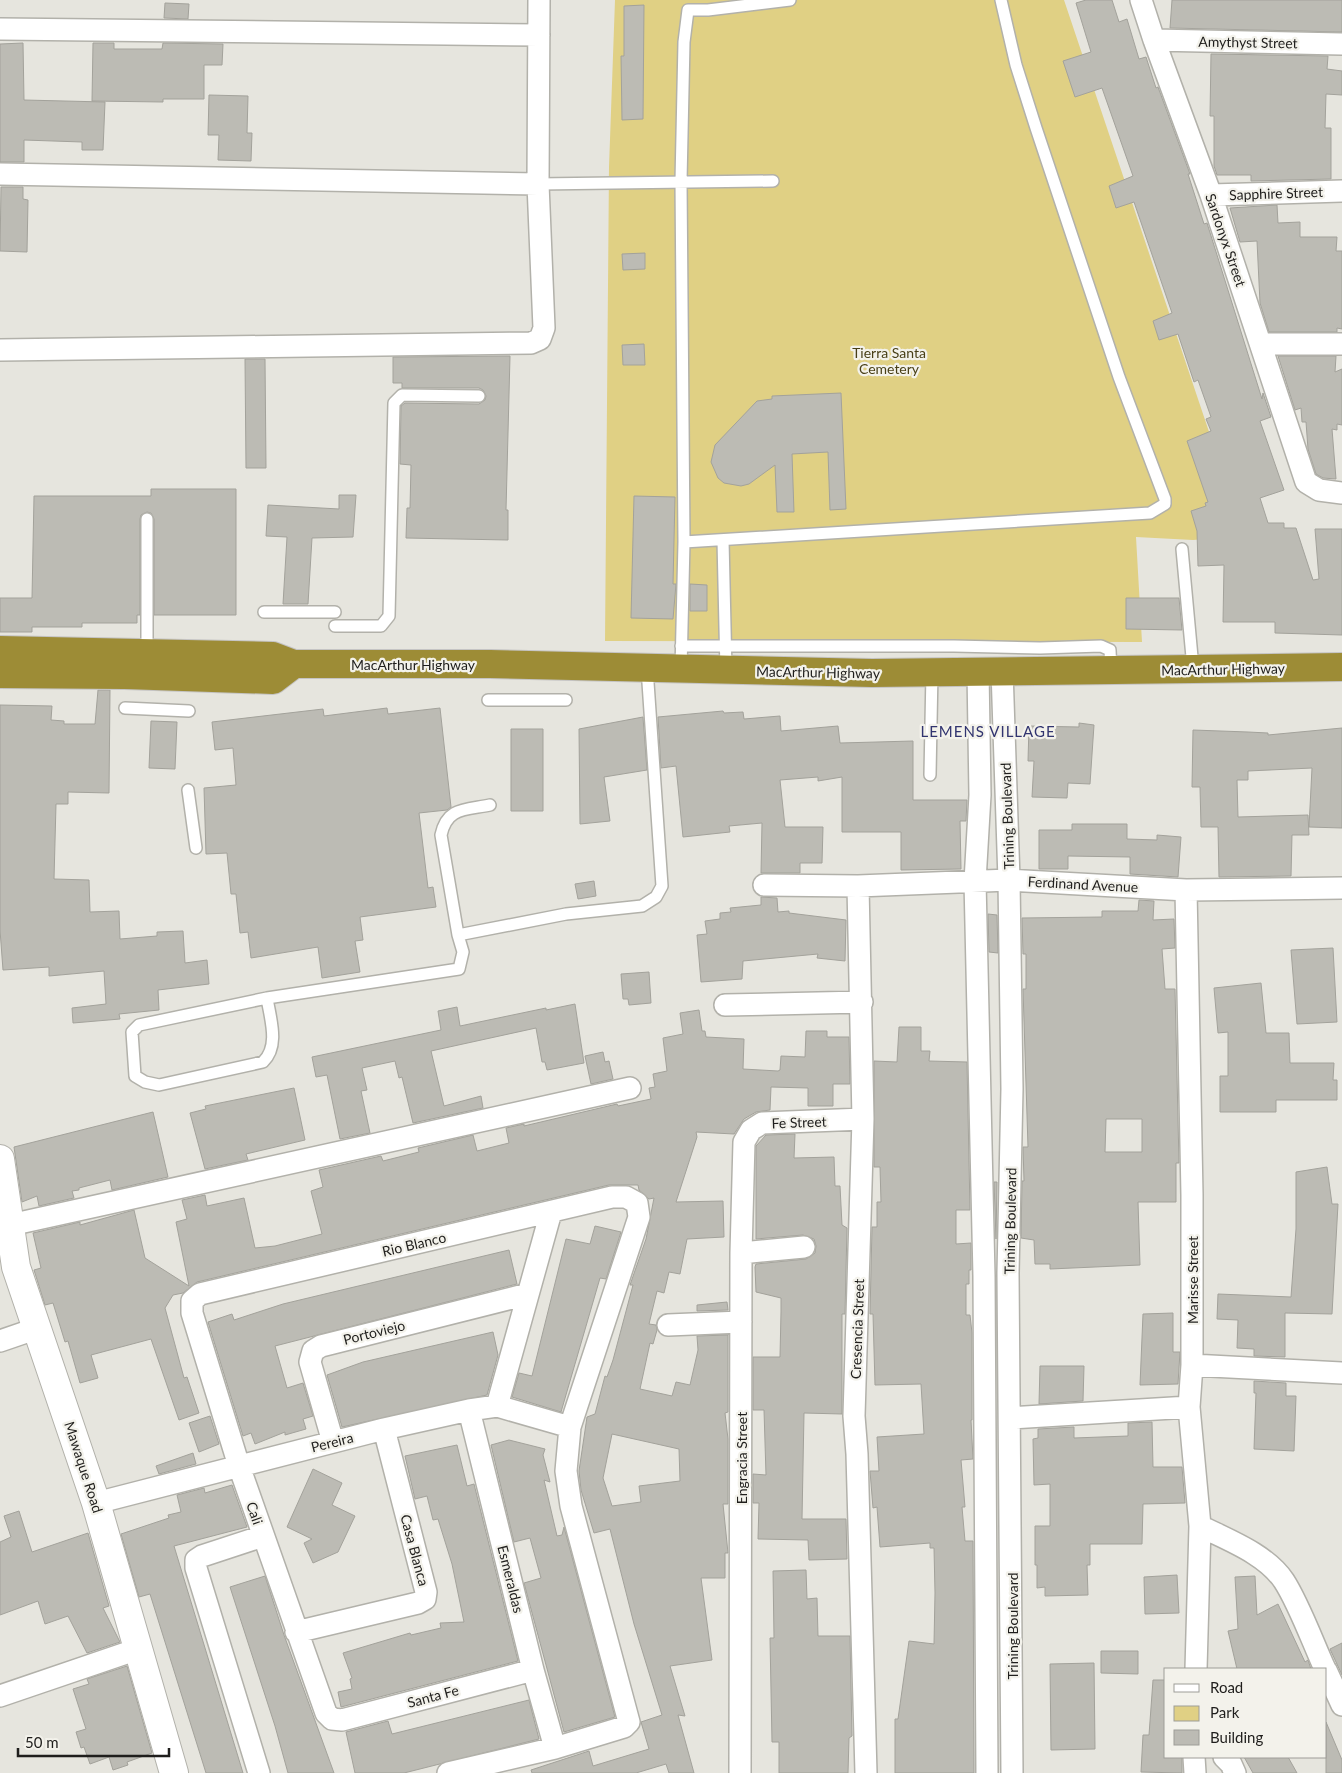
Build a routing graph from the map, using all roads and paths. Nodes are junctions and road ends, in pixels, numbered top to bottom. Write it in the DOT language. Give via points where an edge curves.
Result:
graph roads {
  1 [pos="539,0"];
  2 [pos="790,0"];
  3 [pos="1001,0"];
  4 [pos="1141,0"];
  5 [pos="688,5"];
  6 [pos="0,29"];
  7 [pos="538,35"];
  8 [pos="1154,40"];
  9 [pos="1342,44"];
  10 [pos="0,174"];
  11 [pos="681,181"];
  12 [pos="773,181"];
  13 [pos="538,184"];
  14 [pos="1342,191"];
  15 [pos="1211,195"];
  16 [pos="1261,344"];
  17 [pos="1342,344"];
  18 [pos="0,350"];
  19 [pos="479,396"];
  20 [pos="1342,493"];
  21 [pos="147,519"];
  22 [pos="723,540"];
  23 [pos="684,542"];
  24 [pos="1182,550"];
  25 [pos="264,612"];
  26 [pos="335,612"];
  27 [pos="335,626"];
  28 [pos="0,650"];
  29 [pos="147,653"];
  30 [pos="681,658"];
  31 [pos="726,658"];
  32 [pos="968,662"];
  33 [pos="294,664"];
  34 [pos="1342,667"];
  35 [pos="647,668"];
  36 [pos="1194,670"];
  37 [pos="0,674"];
  38 [pos="488,700"];
  39 [pos="566,700"];
  40 [pos="125,708"];
  41 [pos="189,711"];
  42 [pos="930,775"];
  43 [pos="188,790"];
  44 [pos="490,805"];
  45 [pos="196,848"];
  46 [pos="1010,880"];
  47 [pos="974,881"];
  48 [pos="764,885"];
  49 [pos="858,886"];
  50 [pos="1342,888"];
  51 [pos="1186,890"];
  52 [pos="458,935"];
  53 [pos="267,998"];
  54 [pos="862,1002"];
  55 [pos="725,1005"];
  56 [pos="630,1088"];
  57 [pos="1012,1089"];
  58 [pos="981,1090"];
  59 [pos="863,1119"];
  60 [pos="744,1142"];
  61 [pos="0,1159"];
  62 [pos="551,1212"];
  63 [pos="10,1225"];
  64 [pos="804,1247"];
  65 [pos="741,1253"];
  66 [pos="1008,1273"];
  67 [pos="984,1276"];
  68 [pos="528,1294"];
  69 [pos="192,1301"];
  70 [pos="741,1322"];
  71 [pos="668,1325"];
  72 [pos="35,1329"];
  73 [pos="0,1341"];
  74 [pos="1192,1365"];
  75 [pos="1342,1373"];
  76 [pos="497,1406"];
  77 [pos="1189,1407"];
  78 [pos="469,1410"];
  79 [pos="570,1428"];
  80 [pos="1010,1428"];
  81 [pos="384,1429"];
  82 [pos="985,1438"];
  83 [pos="333,1442"];
  84 [pos="239,1466"];
  85 [pos="96,1503"];
  86 [pos="1200,1526"];
  87 [pos="263,1536"];
  88 [pos="296,1632"];
  89 [pos="138,1650"];
  90 [pos="1196,1668"];
  91 [pos="1325,1668"];
  92 [pos="533,1670"];
  93 [pos="1327,1672"];
  94 [pos="0,1696"];
  95 [pos="1342,1704"];
  96 [pos="332,1719"];
  97 [pos="555,1748"];
  98 [pos="1194,1758"];
  99 [pos="1225,1758"];
  100 [pos="174,1773"];
  101 [pos="259,1773"];
  102 [pos="448,1773"];
  103 [pos="740,1773"];
  104 [pos="866,1773"];
  105 [pos="987,1773"];
  106 [pos="1012,1773"];
  107 [pos="1195,1773"];
  108 [pos="1236,1773"];
  1 -- 7 [label="street"];
  2 -- 5 [label="lane" via="708,10"];
  3 -- 22 [label="lane" via="1016,65 1036,128 1119,377 1165,499 1162,508 1150,513"];
  4 -- 8 [label="street, Sardonyx Street"];
  5 -- 11 [label="lane" via="684,42"];
  6 -- 7 [label="street"];
  7 -- 13 [label="street"];
  8 -- 9 [label="street, Amythyst Street"];
  8 -- 15 [label="street, Sardonyx Street"];
  10 -- 13 [label="street"];
  11 -- 12 [label="lane"];
  11 -- 13 [label="lane"];
  11 -- 23 [label="lane"];
  13 -- 18 [label="street" via="544,328 540,340 531,343"];
  14 -- 15 [label="street, Sapphire Street"];
  15 -- 16 [label="street, Sardonyx Street"];
  16 -- 17 [label="street"];
  16 -- 20 [label="street, Sardonyx Street" via="1306,482 1319,490"];
  19 -- 27 [label="lane" via="402,396 394,402 389,616 381,626"];
  21 -- 29 [label="lane"];
  22 -- 23 [label="lane"];
  22 -- 31 [label="lane"];
  23 -- 30 [label="lane"];
  24 -- 36 [label="lane"];
  25 -- 26 [label="lane"];
  28 -- 29 [label="highway, MacArthur Highway"];
  29 -- 33 [label="highway, MacArthur Highway" via="273,656"];
  30 -- 31 [label="highway, MacArthur Highway"];
  30 -- 35 [label="highway, MacArthur Highway"];
  31 -- 32 [label="highway, MacArthur Highway"];
  32 -- 36 [label="highway, MacArthur Highway" via="1111,670"];
  32 -- 42 [label="lane"];
  32 -- 46 [label="street, Trining Boulevard"];
  32 -- 47 [label="street, Trining Boulevard" via="980,794"];
  33 -- 35 [label="highway, MacArthur Highway"];
  33 -- 37 [label="highway" via="273,680"];
  34 -- 36 [label="highway, MacArthur Highway"];
  35 -- 52 [label="lane" via="662,886 656,897 642,906 566,914"];
  38 -- 39 [label="lane"];
  40 -- 41 [label="lane"];
  43 -- 45 [label="lane"];
  44 -- 52 [label="lane" via="452,813 444,822 441,835"];
  46 -- 47 [label="street, Ferdinand Avenue"];
  46 -- 51 [label="street, Ferdinand Avenue"];
  46 -- 57 [label="street, Trining Boulevard"];
  47 -- 49 [label="street, Ferdinand Avenue"];
  47 -- 58 [label="street, Trining Boulevard"];
  48 -- 49 [label="street, Ferdinand Avenue"];
  49 -- 54 [label="street, Cresencia Street"];
  50 -- 51 [label="street, Ferdinand Avenue"];
  51 -- 74 [label="street, Marisse Street"];
  52 -- 53 [label="lane" via="463,952 459,969"];
  53 -- 53 [label="lane" via="139,1025 132,1032 135,1076 158,1085 263,1062 272,1048"];
  54 -- 55 [label="street"];
  54 -- 59 [label="street, Cresencia Street"];
  56 -- 63 [label="street"];
  57 -- 58 [label="street"];
  57 -- 66 [label="street, Trining Boulevard"];
  58 -- 67 [label="street, Trining Boulevard"];
  59 -- 60 [label="street, Fe Street" via="762,1123 751,1130"];
  59 -- 104 [label="street, Cresencia Street" via="854,1416"];
  60 -- 65 [label="street, Engracia Street"];
  61 -- 63 [label="main road, Mawaque Road"];
  62 -- 68 [label="street"];
  62 -- 69 [label="street, Rio Blanco" via="200,1294"];
  62 -- 79 [label="street, Rio Blanco" via="612,1197 637,1203 638,1217"];
  63 -- 72 [label="main road, Mawaque Road" via="16,1267"];
  64 -- 65 [label="street"];
  65 -- 70 [label="street, Engracia Street"];
  66 -- 67 [label="street"];
  66 -- 80 [label="street, Trining Boulevard"];
  67 -- 82 [label="street, Trining Boulevard"];
  68 -- 76 [label="street"];
  68 -- 83 [label="street, Portoviejo" via="321,1346 313,1351 310,1362"];
  69 -- 84 [label="street, Cali" via="192,1313"];
  70 -- 71 [label="street"];
  70 -- 103 [label="street, Engracia Street"];
  72 -- 73 [label="street"];
  72 -- 85 [label="main road, Mawaque Road"];
  74 -- 75 [label="street"];
  74 -- 77 [label="street, Marisse Street"];
  76 -- 78 [label="street, Pereira"];
  76 -- 79 [label="street, Pereira"];
  77 -- 80 [label="street"];
  77 -- 86 [label="street, Marisse Street"];
  78 -- 81 [label="street, Pereira"];
  78 -- 92 [label="street, Esmeraldas"];
  79 -- 97 [label="street" via="566,1470 571,1506 629,1722 624,1727"];
  80 -- 82 [label="street"];
  80 -- 106 [label="street, Trining Boulevard"];
  81 -- 83 [label="street, Pereira"];
  81 -- 88 [label="street, Casa Blanca" via="426,1592 425,1599"];
  82 -- 105 [label="street, Trining Boulevard"];
  83 -- 84 [label="street, Pereira"];
  84 -- 85 [label="street, Pereira"];
  84 -- 87 [label="street, Cali"];
  85 -- 89 [label="main road, Mawaque Road"];
  86 -- 90 [label="street, Marisse Street"];
  86 -- 91 [label="street" via="1242,1546 1284,1580"];
  87 -- 88 [label="street, Cali"];
  87 -- 101 [label="street" via="196,1560"];
  88 -- 96 [label="street, Cali" via="326,1713"];
  89 -- 94 [label="street"];
  89 -- 100 [label="main road, Mawaque Road"];
  92 -- 96 [label="street, Santa Fe" via="342,1720"];
  92 -- 97 [label="street, Esmeraldas"];
  93 -- 95 [label="street"];
  97 -- 102 [label="street"];
  98 -- 107 [label="street"];
  99 -- 108 [label="street"];
}
